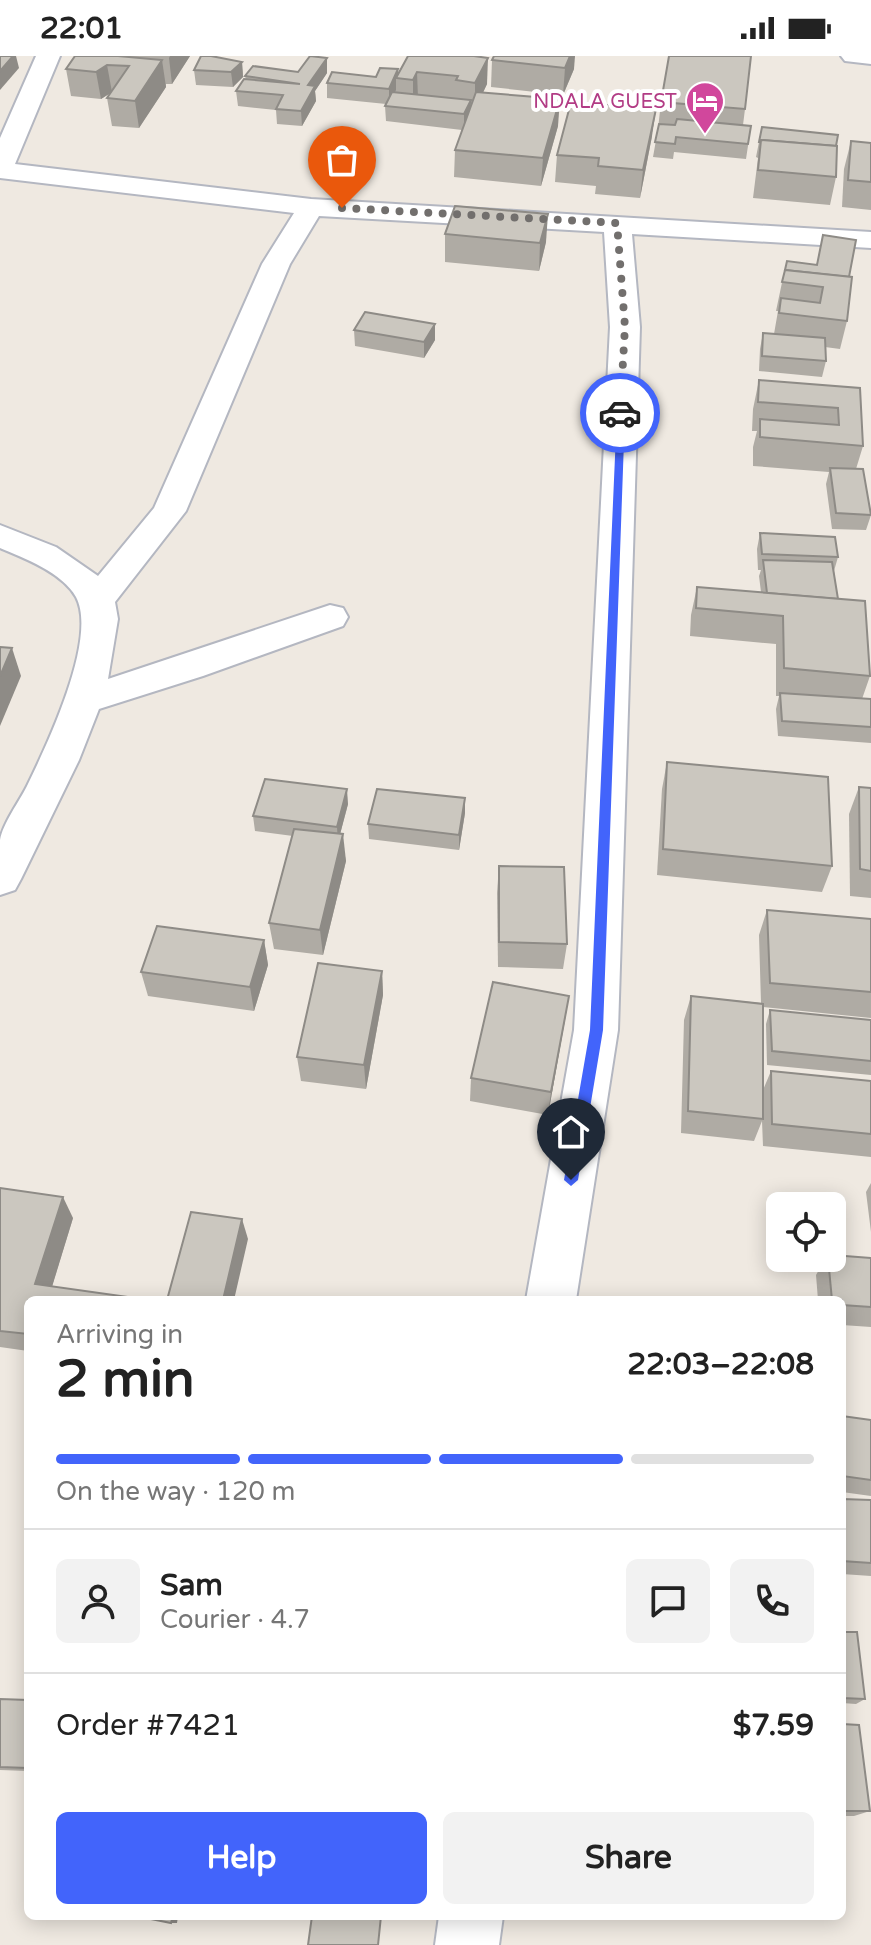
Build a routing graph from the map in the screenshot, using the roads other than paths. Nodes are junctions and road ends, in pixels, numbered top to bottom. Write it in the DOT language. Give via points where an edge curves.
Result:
graph roads {
  1 [pos="48,56"];
  2 [pos="853,56"];
  3 [pos="871,57"];
  4 [pos="0,169"];
  5 [pos="311,207"];
  6 [pos="617,223"];
  7 [pos="871,240"];
  8 [pos="0,536"];
  9 [pos="95,603"];
  10 [pos="330,617"];
  11 [pos="86,699"];
  12 [pos="0,879"];
  13 [pos="552,1296"];
  14 [pos="470,1920"];
  15 [pos="467,1945"];
  1 -- 4 [label="street"];
  2 -- 3 [label="street"];
  4 -- 5 [label="street"];
  5 -- 6 [label="street"];
  5 -- 9 [label="street" via="276,264 169,511"];
  6 -- 7 [label="street"];
  6 -- 13 [label="street" via="625,327 596,1030"];
  8 -- 9 [label="street" via="30,546 84,581"];
  9 -- 11 [label="street" via="100,610 96,655"];
  10 -- 11 [label="street"];
  11 -- 12 [label="street"];
  14 -- 15 [label="street"];
}
